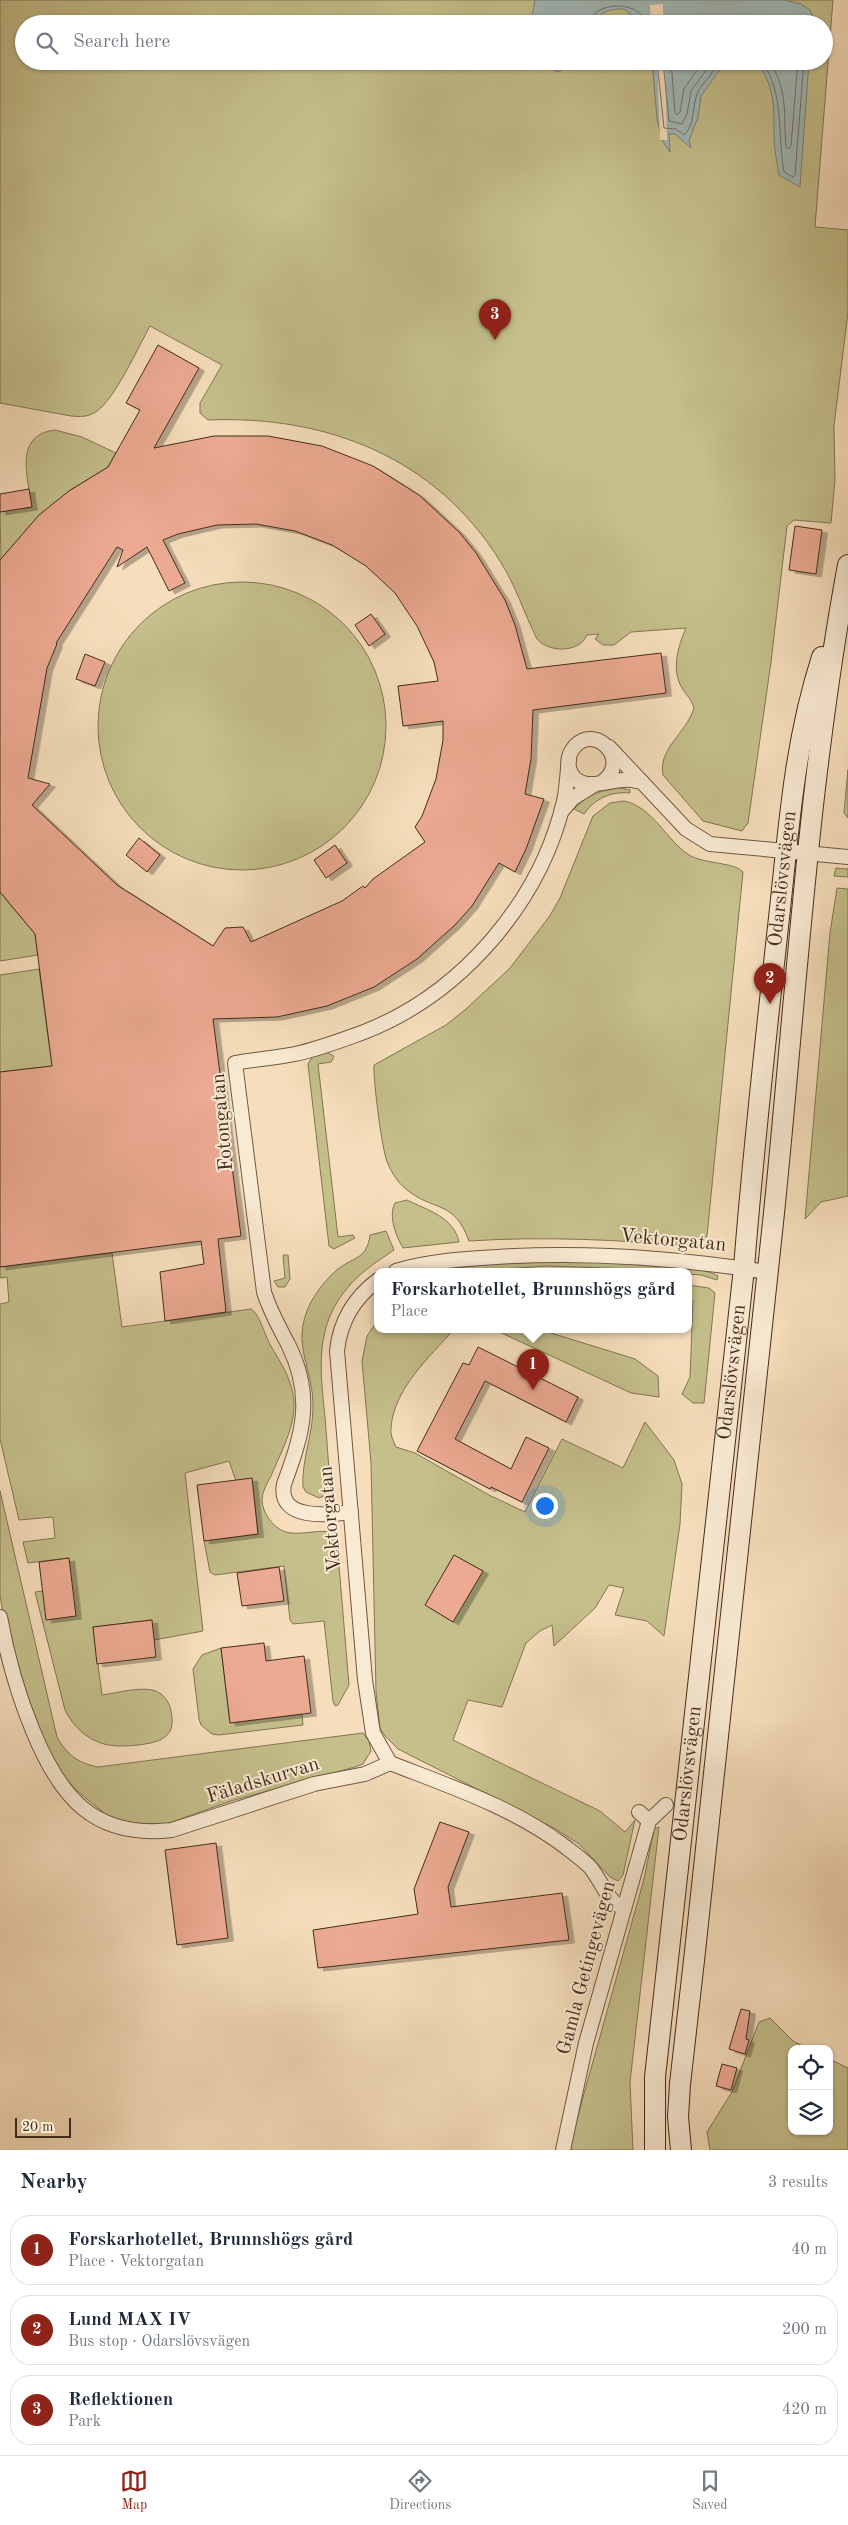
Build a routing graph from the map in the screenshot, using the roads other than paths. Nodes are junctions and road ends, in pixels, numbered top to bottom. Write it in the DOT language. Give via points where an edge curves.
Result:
graph roads {
  1 [pos="848,565"];
  2 [pos="842,598"];
  3 [pos="608,747"];
  4 [pos="569,760"];
  5 [pos="642,782"];
  6 [pos="598,783"];
  7 [pos="561,812"];
  8 [pos="786,851"];
  9 [pos="809,854"];
  10 [pos="848,857"];
  11 [pos="412,1268"];
  12 [pos="744,1268"];
  13 [pos="768,1272"];
  14 [pos="374,1284"];
  15 [pos="351,1512"];
  16 [pos="0,1617"];
  17 [pos="390,1764"];
  18 [pos="666,1805"];
  19 [pos="623,1908"];
  20 [pos="563,2150"];
  21 [pos="655,2150"];
  22 [pos="681,2150"];
  1 -- 2 [label="main road, Odarslövsvägen"];
  2 -- 8 [label="main road, Odarslövsvägen" via="808,700 794,773"];
  2 -- 9 [label="main road, Odarslövsvägen" via="830,661"];
  3 -- 4 [label="street, Fotongatan" via="598,740 584,740 574,748"];
  3 -- 5 [label="street, Fotongatan"];
  3 -- 6 [label="street, Fotongatan" via="614,759 613,768"];
  4 -- 6 [label="street" via="574,777 585,784"];
  4 -- 7 [label="street, Fotongatan"];
  5 -- 6 [label="street, Fotongatan"];
  5 -- 8 [label="street, Fotongatan" via="686,829 703,840 724,846"];
  6 -- 7 [label="street, Fotongatan" via="573,798"];
  7 -- 15 [label="street, Fotongatan" via="537,871 512,914 475,959 449,981 404,1012 365,1031 295,1054 235,1063 262,1283 272,1316 299,1371 304,1398 302,1422 284,1484 284,1495 292,1507 304,1514"];
  8 -- 9 [label="street, Fotongatan"];
  8 -- 12 [label="main road, Odarslövsvägen" via="752,1162"];
  9 -- 10 [label="street, Fotongatan"];
  9 -- 13 [label="main road, Odarslövsvägen"];
  11 -- 12 [label="street, Vektorgatan" via="453,1260 525,1255 623,1255"];
  12 -- 13 [label="street, Vektorgatan"];
  12 -- 21 [label="main road, Odarslövsvägen" via="655,2077"];
  13 -- 22 [label="main road, Odarslövsvägen" via="680,2084"];
  14 -- 15 [label="street, Vektorgatan" via="354,1302 338,1340"];
  15 -- 17 [label="street, Vektorgatan" via="370,1721"];
  16 -- 17 [label="street, Fäladskurvan" via="5,1646 26,1713 53,1775 77,1803 112,1825 132,1831 172,1830 314,1784 365,1774"];
  17 -- 19 [label="street" via="470,1794 533,1826 589,1867 614,1904"];
  18 -- 19 [label="street, Gamla Getingevägen" via="644,1816"];
  19 -- 20 [label="street, Gamla Getingevägen" via="586,2044"];
}
